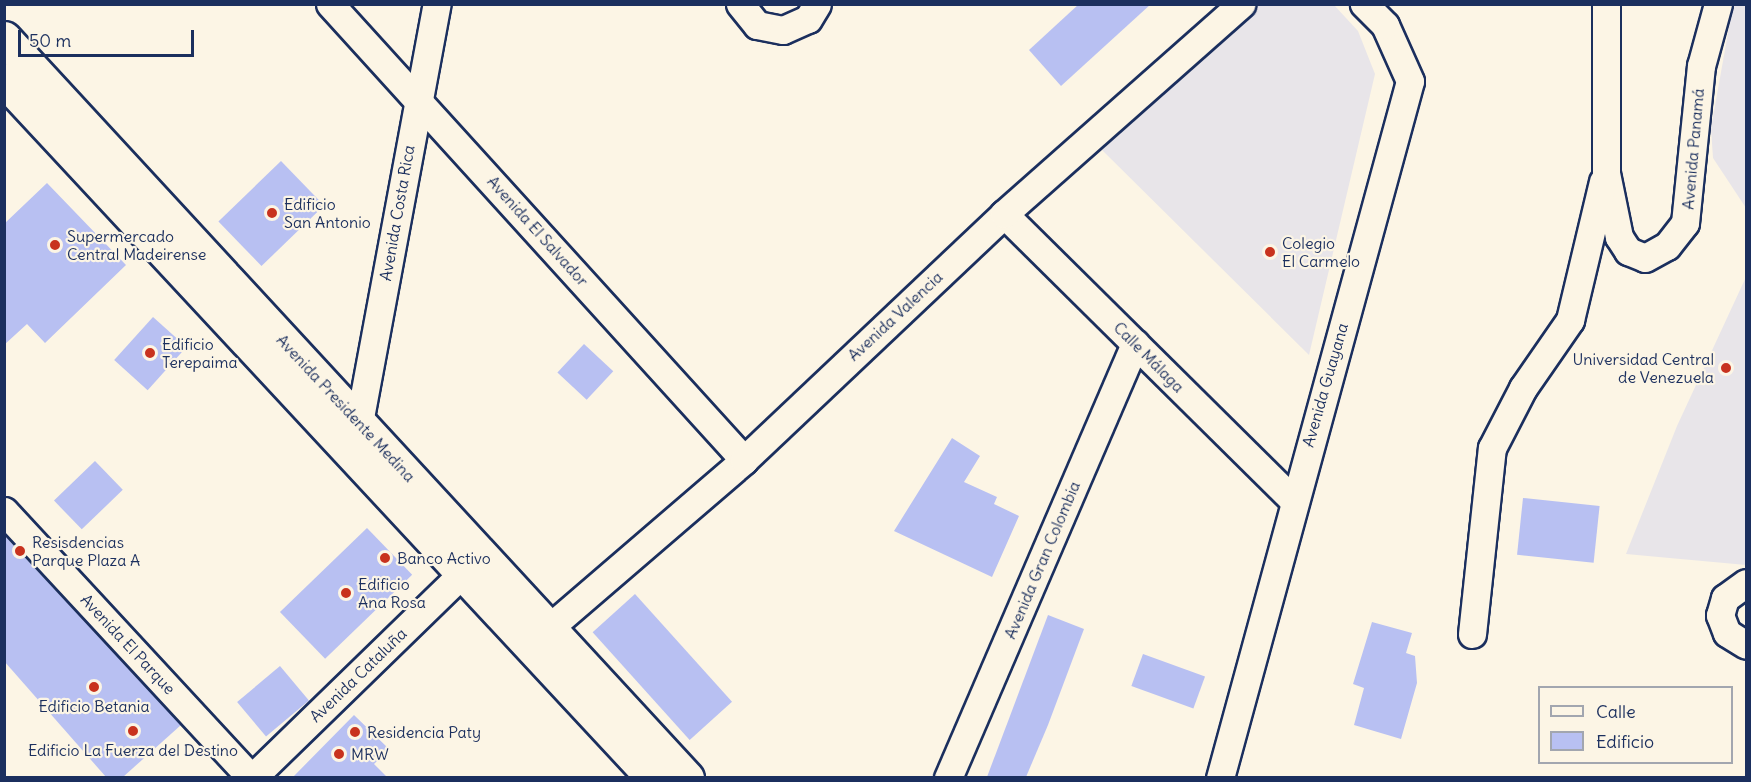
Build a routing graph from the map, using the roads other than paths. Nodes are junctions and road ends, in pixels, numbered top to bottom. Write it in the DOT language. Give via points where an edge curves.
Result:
graph roads {
  1 [pos="330,4"];
  2 [pos="437,4"];
  3 [pos="740,4"];
  4 [pos="817,4"];
  5 [pos="1241,4"];
  6 [pos="1364,4"];
  7 [pos="1606,4"];
  8 [pos="1718,4"];
  9 [pos="4,38"];
  10 [pos="4,80"];
  11 [pos="418,98"];
  12 [pos="1606,172"];
  13 [pos="1004,214"];
  14 [pos="1135,343"];
  15 [pos="359,423"];
  16 [pos="744,460"];
  17 [pos="1293,500"];
  18 [pos="4,511"];
  19 [pos="464,572"];
  20 [pos="1746,583"];
  21 [pos="549,628"];
  22 [pos="1472,634"];
  23 [pos="1746,645"];
  24 [pos="251,777"];
  25 [pos="652,777"];
  26 [pos="687,777"];
  27 [pos="948,777"];
  28 [pos="1220,777"];
  1 -- 11 [label="street, Avenida El Salvador"];
  2 -- 11 [label="street, Avenida Costa Rica"];
  3 -- 4 [label="street" via="757,24 783,30 808,19"];
  5 -- 13 [label="street, Avenida Valencia"];
  6 -- 17 [label="street, Avenida Guayana" via="1385,25 1410,81"];
  7 -- 12 [label="street, Avenida Panamá"];
  8 -- 12 [label="street, Avenida Panamá" via="1701,66 1688,213 1680,233 1655,256 1634,255 1619,237"];
  9 -- 15 [label="street, Avenida Presidente Medina"];
  10 -- 19 [label="street, Avenida Presidente Medina"];
  11 -- 15 [label="street, Avenida Costa Rica"];
  11 -- 16 [label="street, Avenida El Salvador"];
  12 -- 22 [label="street" via="1570,320 1523,388 1492,448"];
  13 -- 14 [label="street, Calle Málaga"];
  13 -- 16 [label="street, Avenida Valencia"];
  14 -- 17 [label="street, Calle Málaga"];
  14 -- 27 [label="street, Avenida Gran Colombia"];
  15 -- 21 [label="street, Avenida Presidente Medina"];
  16 -- 21 [label="street, Avenida Valencia"];
  17 -- 28 [label="street, Avenida Guayana" via="1271,602"];
  18 -- 24 [label="street, Avenida El Parque"];
  19 -- 24 [label="street, Avenida Cataluña"];
  19 -- 25 [label="street, Avenida Presidente Medina"];
  20 -- 23 [label="street" via="1725,598 1720,615 1727,633"];
  21 -- 26 [label="street, Avenida Presidente Medina"];
}
